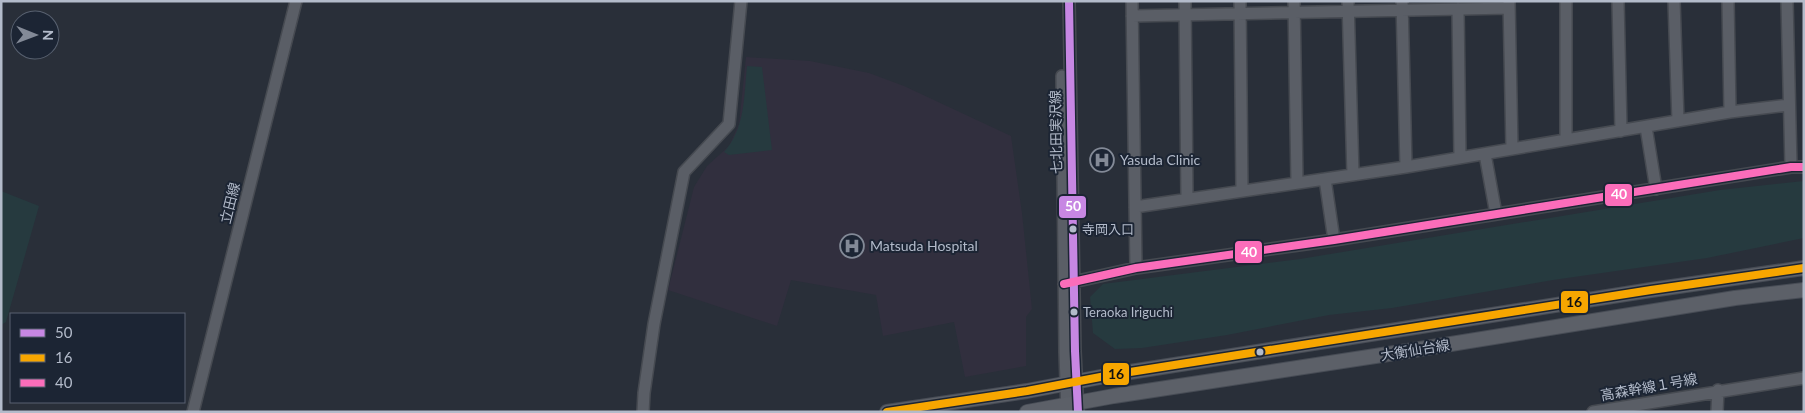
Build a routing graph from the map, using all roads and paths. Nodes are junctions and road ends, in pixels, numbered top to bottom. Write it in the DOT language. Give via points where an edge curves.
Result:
graph roads {
  1 [pos="296,1"];
  2 [pos="741,1"];
  3 [pos="1061,1"];
  4 [pos="1069,1"];
  5 [pos="1132,1"];
  6 [pos="1185,1"];
  7 [pos="1566,1"];
  8 [pos="1618,1"];
  9 [pos="1674,1"];
  10 [pos="1728,1"];
  11 [pos="1786,1"];
  12 [pos="1509,4"];
  13 [pos="1349,6"];
  14 [pos="1402,6"];
  15 [pos="1240,7"];
  16 [pos="1294,7"];
  17 [pos="1458,9"];
  18 [pos="1186,14"];
  19 [pos="1132,16"];
  20 [pos="1789,105"];
  21 [pos="1730,112"];
  22 [pos="1678,121"];
  23 [pos="1646,127"];
  24 [pos="1621,131"];
  25 [pos="1566,139"];
  26 [pos="1512,149"];
  27 [pos="1485,154"];
  28 [pos="1460,158"];
  29 [pos="1406,166"];
  30 [pos="1791,167"];
  31 [pos="1804,167"];
  32 [pos="1353,175"];
  33 [pos="1325,179"];
  34 [pos="1297,183"];
  35 [pos="1656,189"];
  36 [pos="1242,191"];
  37 [pos="1187,199"];
  38 [pos="1135,207"];
  39 [pos="1496,214"];
  40 [pos="1334,240"];
  41 [pos="1136,268"];
  42 [pos="1804,268"];
  43 [pos="1069,282"];
  44 [pos="1804,290"];
  45 [pos="1804,378"];
  46 [pos="1072,383"];
  47 [pos="1718,390"];
  48 [pos="1073,408"];
  49 [pos="193,412"];
  50 [pos="643,412"];
  51 [pos="887,412"];
  52 [pos="1027,412"];
  53 [pos="1593,412"];
  54 [pos="1717,412"];
  1 -- 49 [label="street, 立田線"];
  2 -- 50 [label="street" via="729,124 684,172 654,324"];
  3 -- 43 [label="street"];
  4 -- 43 [label="street, 七北田実沢線"];
  5 -- 19 [label="street"];
  6 -- 18 [label="street"];
  7 -- 25 [label="street"];
  8 -- 24 [label="street"];
  9 -- 22 [label="street"];
  10 -- 21 [label="street"];
  11 -- 20 [label="street"];
  12 -- 17 [label="street"];
  12 -- 26 [label="street"];
  13 -- 14 [label="street"];
  13 -- 16 [label="street"];
  13 -- 32 [label="street"];
  14 -- 17 [label="street"];
  14 -- 29 [label="street"];
  15 -- 16 [label="street"];
  15 -- 18 [label="street"];
  15 -- 36 [label="street"];
  16 -- 34 [label="street"];
  17 -- 28 [label="street"];
  18 -- 19 [label="street"];
  18 -- 37 [label="street"];
  19 -- 38 [label="street"];
  20 -- 21 [label="street"];
  20 -- 30 [label="street"];
  21 -- 22 [label="street"];
  22 -- 23 [label="street"];
  23 -- 24 [label="street"];
  23 -- 35 [label="street"];
  24 -- 25 [label="street"];
  25 -- 26 [label="street"];
  26 -- 27 [label="street"];
  27 -- 28 [label="street"];
  27 -- 39 [label="street"];
  28 -- 29 [label="street"];
  29 -- 32 [label="street"];
  30 -- 31 [label="street"];
  30 -- 35 [label="street"];
  32 -- 33 [label="street"];
  33 -- 34 [label="street"];
  33 -- 40 [label="street"];
  34 -- 36 [label="street"];
  35 -- 39 [label="street"];
  36 -- 37 [label="street"];
  37 -- 38 [label="street"];
  38 -- 41 [label="street"];
  39 -- 40 [label="street"];
  40 -- 41 [label="street"];
  41 -- 43 [label="street"];
  42 -- 46 [label="main road, 大衡仙台線"];
  43 -- 46 [label="street"];
  44 -- 48 [label="main road, 大衡仙台線" via="1726,299"];
  45 -- 47 [label="street"];
  46 -- 48 [label="street"];
  46 -- 51 [label="main road, 大衡仙台線"];
  47 -- 53 [label="street, 高森幹線１号線"];
  47 -- 54 [label="street, 高森幹線１号線"];
  48 -- 52 [label="main road, 大衡仙台線"];
}
